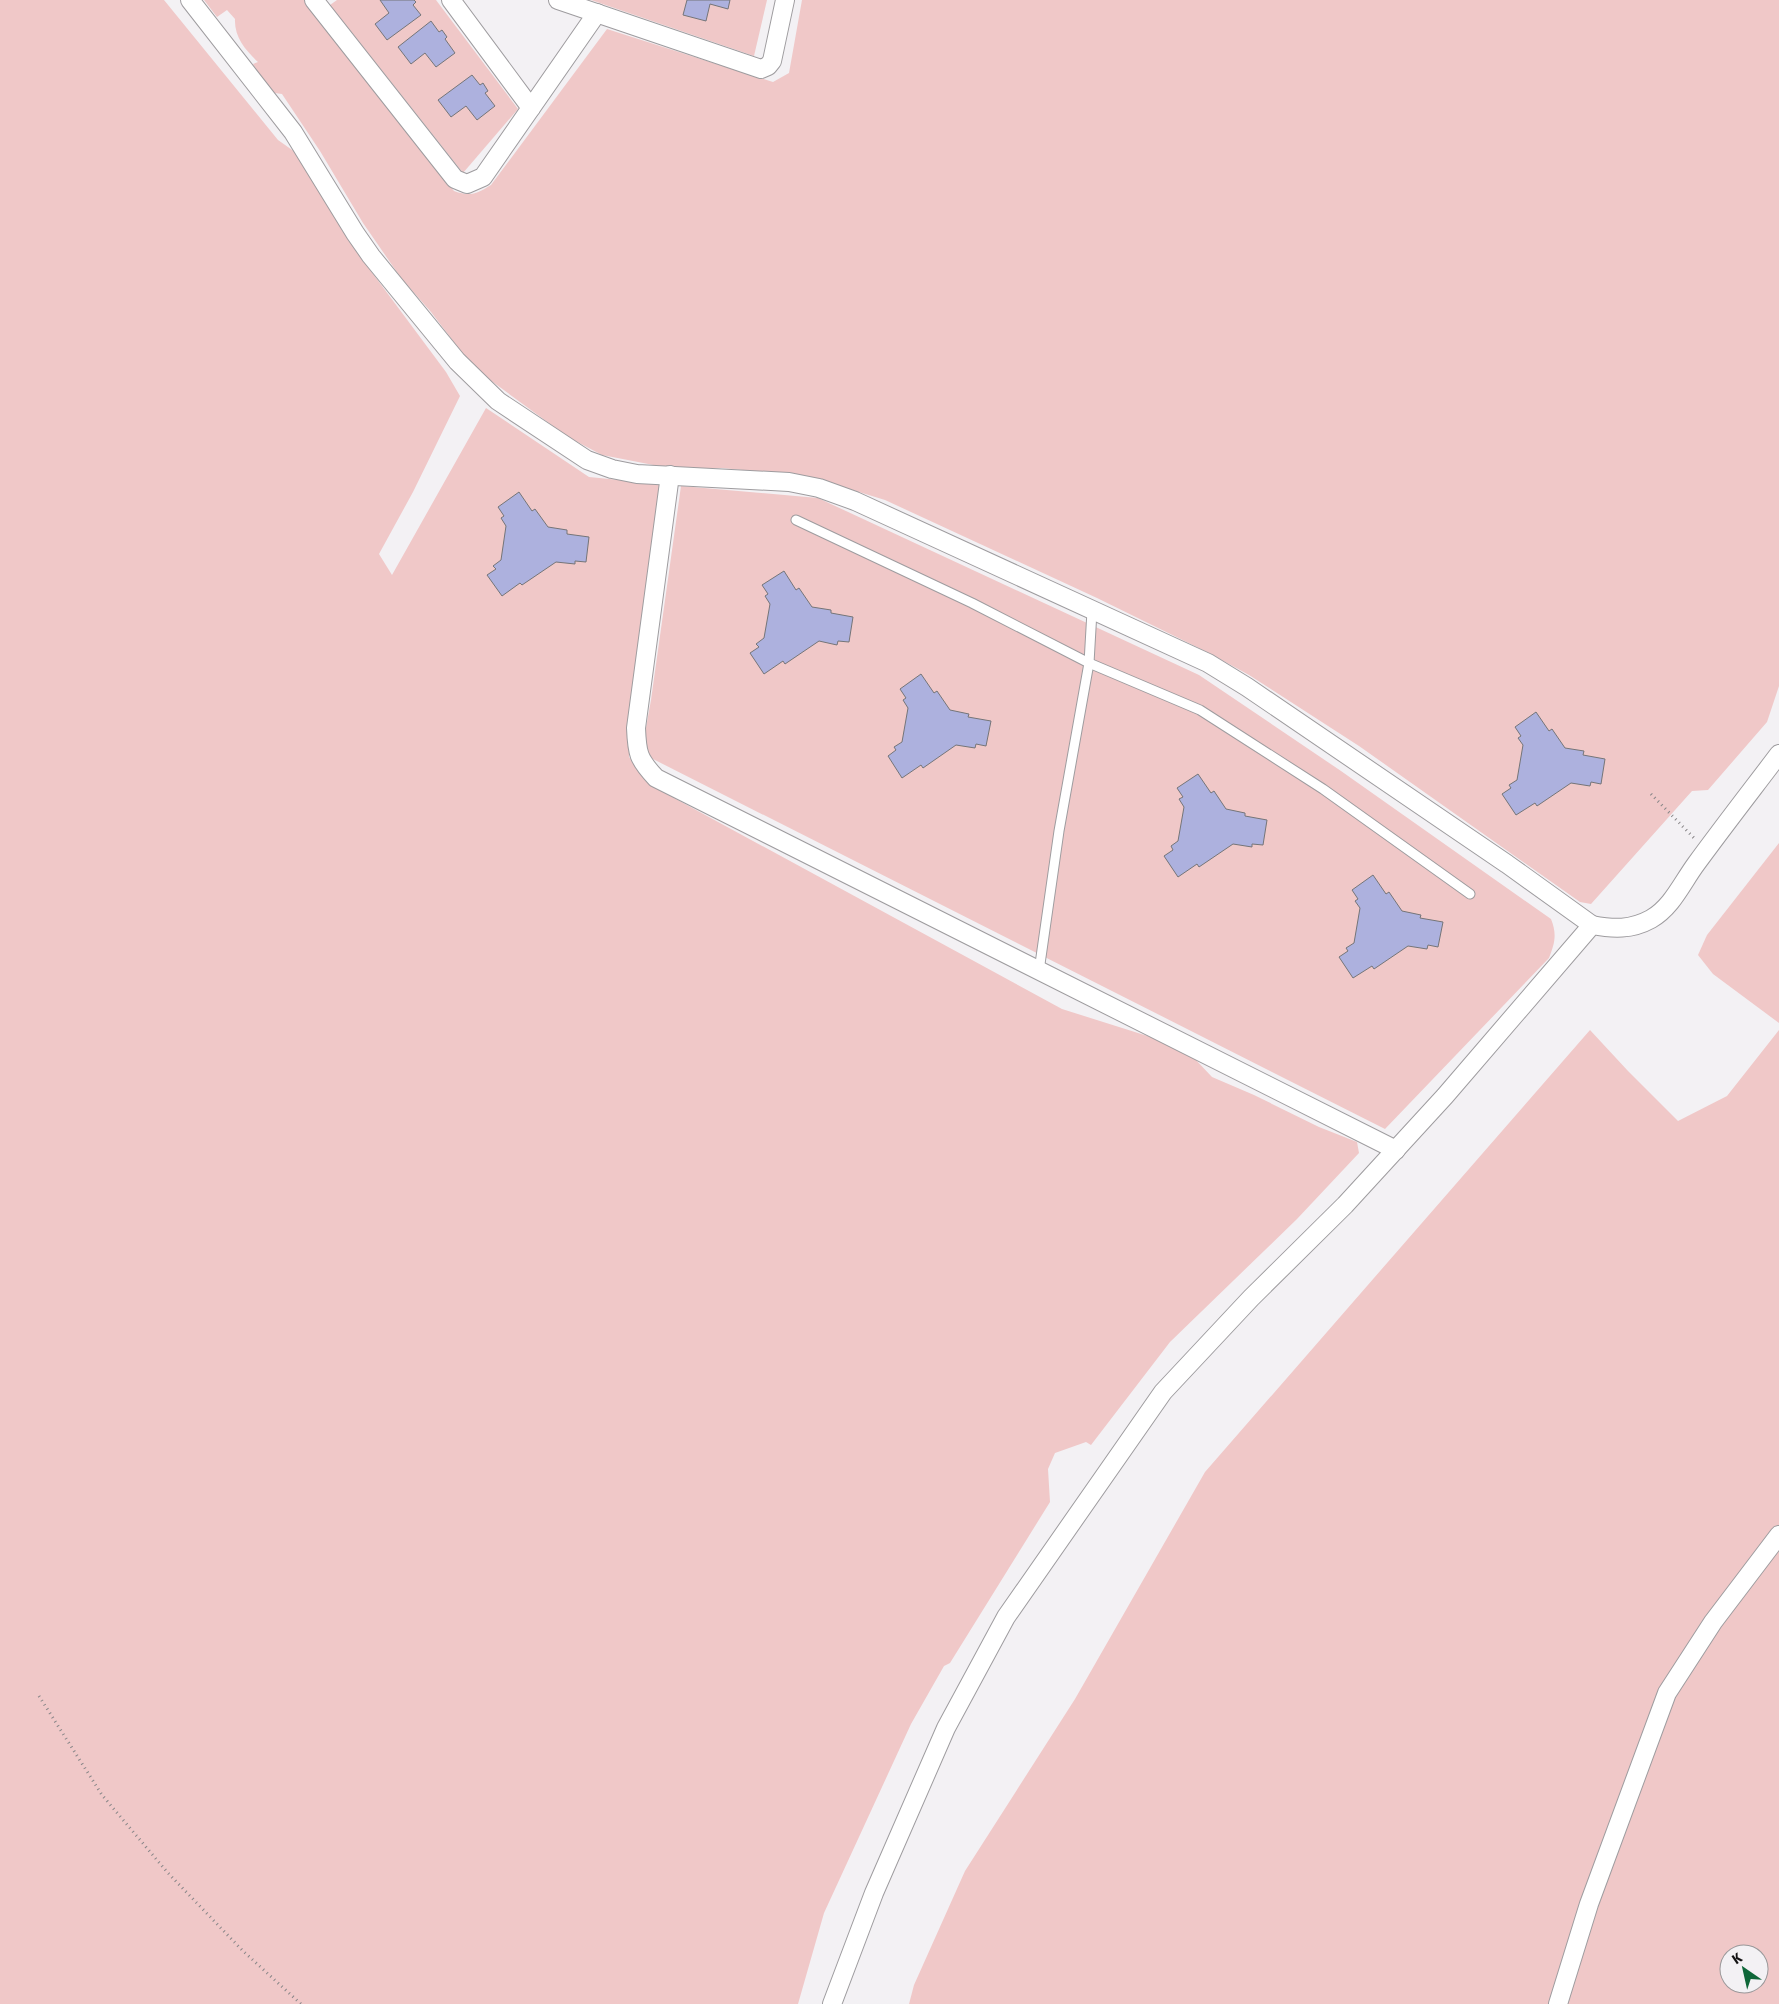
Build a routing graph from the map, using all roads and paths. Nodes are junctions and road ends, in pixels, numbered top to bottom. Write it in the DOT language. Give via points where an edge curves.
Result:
graph roads {
  1 [pos="190,0"];
  2 [pos="451,0"];
  3 [pos="558,0"];
  4 [pos="785,0"];
  5 [pos="316,1"];
  6 [pos="597,13"];
  7 [pos="531,108"];
  8 [pos="670,475"];
  9 [pos="796,520"];
  10 [pos="1092,611"];
  11 [pos="1089,663"];
  12 [pos="1779,754"];
  13 [pos="1651,794"];
  14 [pos="1694,865"];
  15 [pos="1470,894"];
  16 [pos="1592,925"];
  17 [pos="1039,971"];
  18 [pos="1396,1150"];
  19 [pos="1779,1535"];
  20 [pos="39,1696"];
  21 [pos="301,2004"];
  22 [pos="832,2004"];
  23 [pos="1558,2004"];
  1 -- 8 [label="street" via="293,132 371,256 463,368 498,401 586,460 636,474"];
  2 -- 7 [label="street"];
  3 -- 6 [label="street"];
  4 -- 6 [label="street" via="772,61 761,68"];
  5 -- 7 [label="street" via="460,182 467,184 483,177"];
  6 -- 7 [label="street"];
  8 -- 10 [label="street" via="789,482 819,488 856,501"];
  8 -- 17 [label="street" via="636,728 640,760 656,778"];
  9 -- 11 [label="lane" via="972,603"];
  10 -- 11 [label="lane"];
  10 -- 16 [label="street" via="1194,656 1234,678"];
  11 -- 15 [label="lane" via="1200,710 1323,789"];
  11 -- 17 [label="lane" via="1059,831"];
  12 -- 14 [label="street"];
  13 -- 14 [label="path" via="1695,839"];
  14 -- 16 [label="street" via="1665,909 1650,920 1614,929"];
  16 -- 18 [label="street"];
  17 -- 18 [label="street"];
  18 -- 22 [label="street" via="1163,1392 1006,1617 946,1728 874,1893"];
  19 -- 23 [label="street" via="1713,1622 1667,1693 1589,1904"];
  20 -- 21 [label="path" via="102,1795 168,1873 242,1950"];
}
